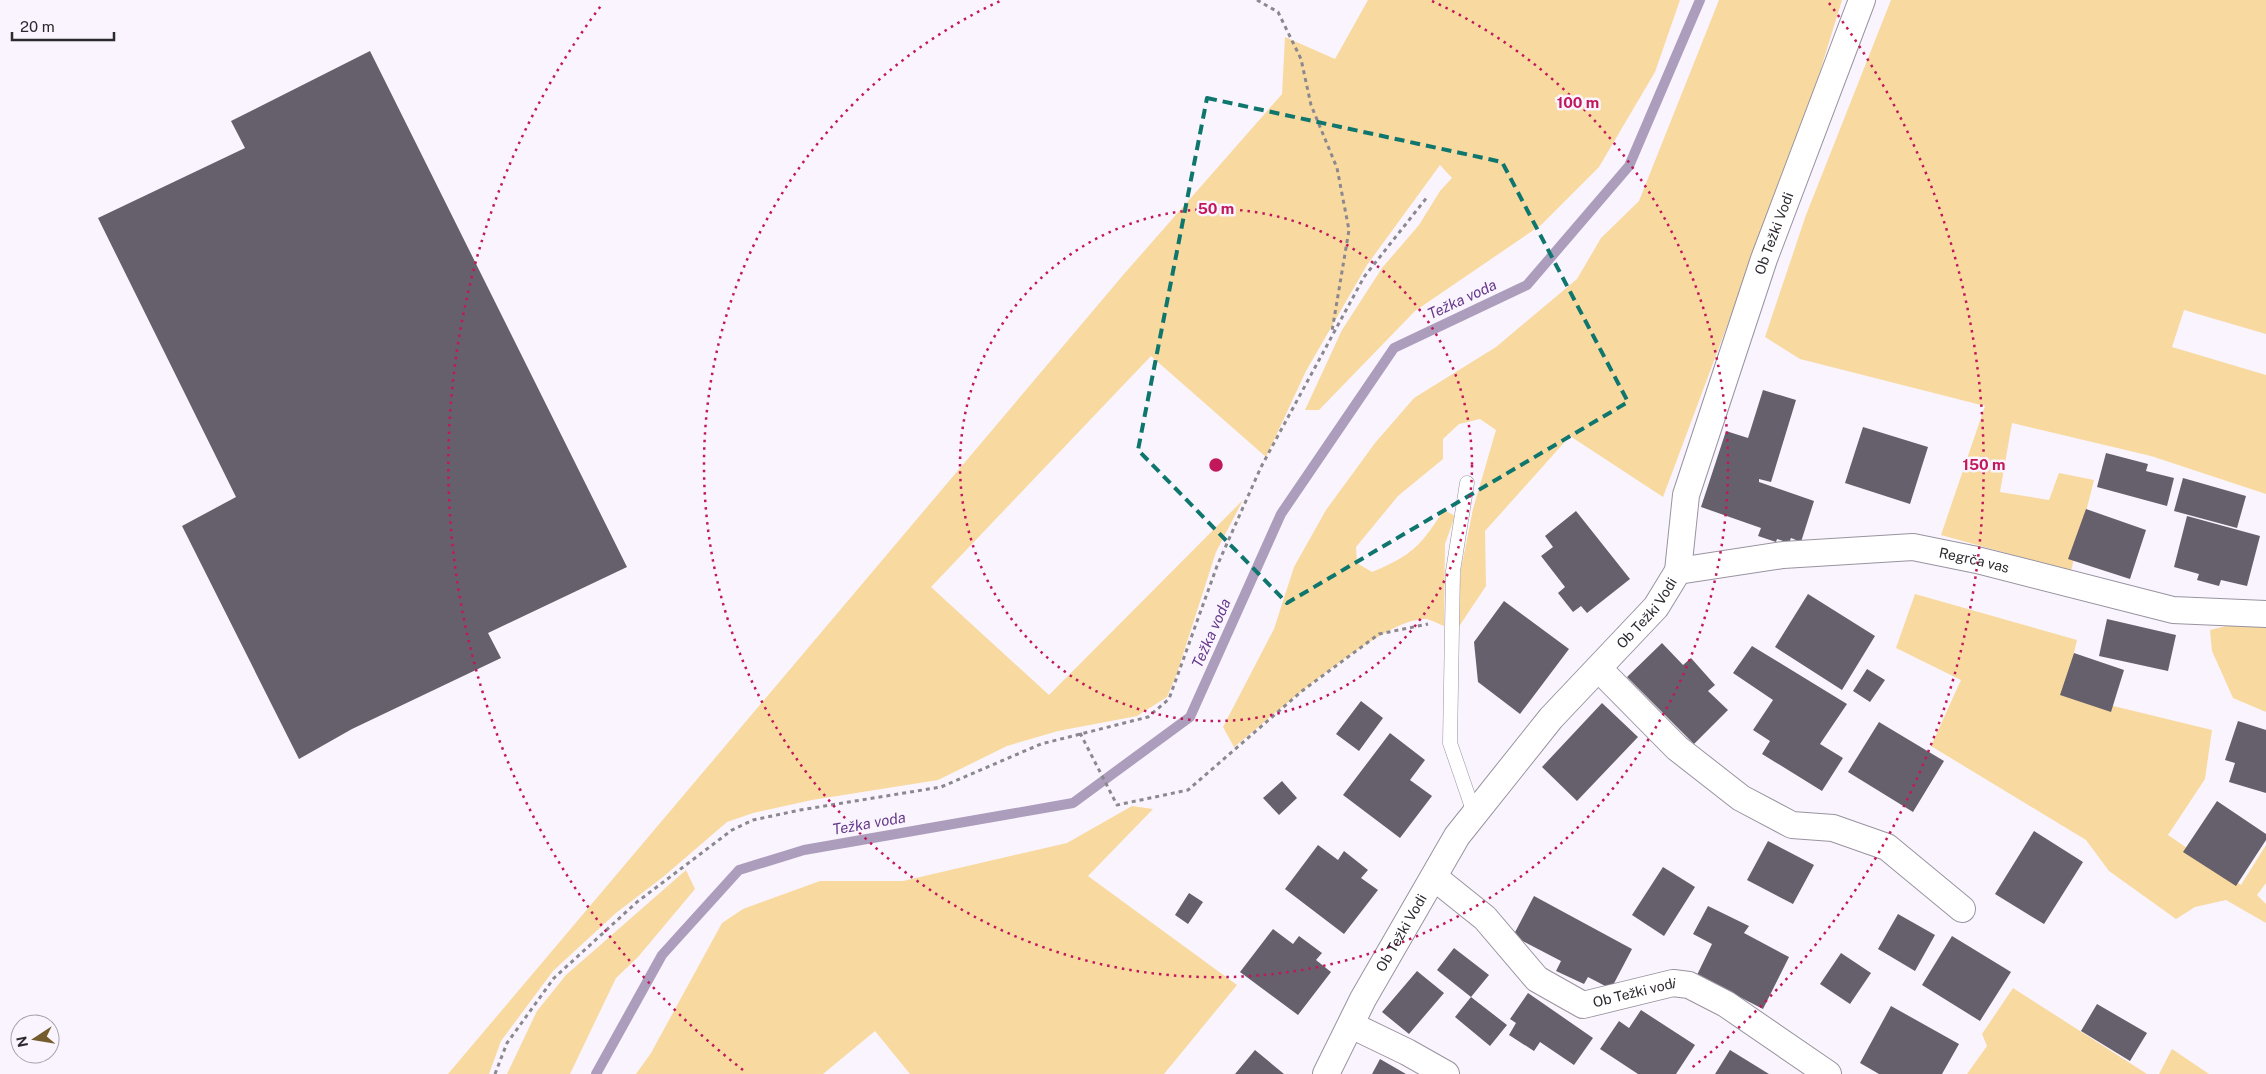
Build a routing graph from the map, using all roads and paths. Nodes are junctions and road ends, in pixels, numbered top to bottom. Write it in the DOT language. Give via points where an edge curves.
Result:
graph roads {
  1 [pos="1257,0"];
  2 [pos="1862,0"];
  3 [pos="1428,196"];
  4 [pos="1331,334"];
  5 [pos="1467,483"];
  6 [pos="1678,571"];
  7 [pos="2266,614"];
  8 [pos="1451,638"];
  9 [pos="1599,669"];
  10 [pos="1080,733"];
  11 [pos="1474,813"];
  12 [pos="1435,878"];
  13 [pos="1962,909"];
  14 [pos="1351,1025"];
  15 [pos="496,1074"];
  16 [pos="1326,1074"];
  17 [pos="1446,1074"];
  18 [pos="1828,1074"];
  1 -- 4 [label="path" via="1278,12 1301,59 1311,105 1337,168 1349,230"];
  2 -- 6 [label="street, Ob Težki Vodi" via="1764,259 1686,495"];
  3 -- 4 [label="path" via="1364,277"];
  4 -- 10 [label="path" via="1261,467 1217,566 1169,699 1148,717"];
  5 -- 8 [label="lane" via="1453,571"];
  6 -- 7 [label="street, Regrča vas" via="1783,555 1914,547 2174,610"];
  6 -- 9 [label="street, Ob Težki Vodi" via="1656,607"];
  8 -- 10 [label="path" via="1429,623 1379,634 1302,691 1188,790 1118,805"];
  8 -- 11 [label="lane" via="1450,743"];
  9 -- 11 [label="street, Ob Težki Vodi" via="1551,718"];
  9 -- 13 [label="street" via="1677,748 1741,798 1792,825 1833,828 1887,848"];
  10 -- 15 [label="path" via="1041,744 941,787 800,810 753,820 732,830 638,902 554,978 508,1043"];
  11 -- 12 [label="street, Ob Težki Vodi" via="1457,836"];
  12 -- 14 [label="street, Ob Težki Vodi"];
  12 -- 18 [label="street, Ob Težki vodi" via="1485,918 1537,979 1583,1005 1673,983 1689,985 1726,1004"];
  14 -- 16 [label="street, Ob Težki Vodi"];
  14 -- 17 [label="street"];
}
